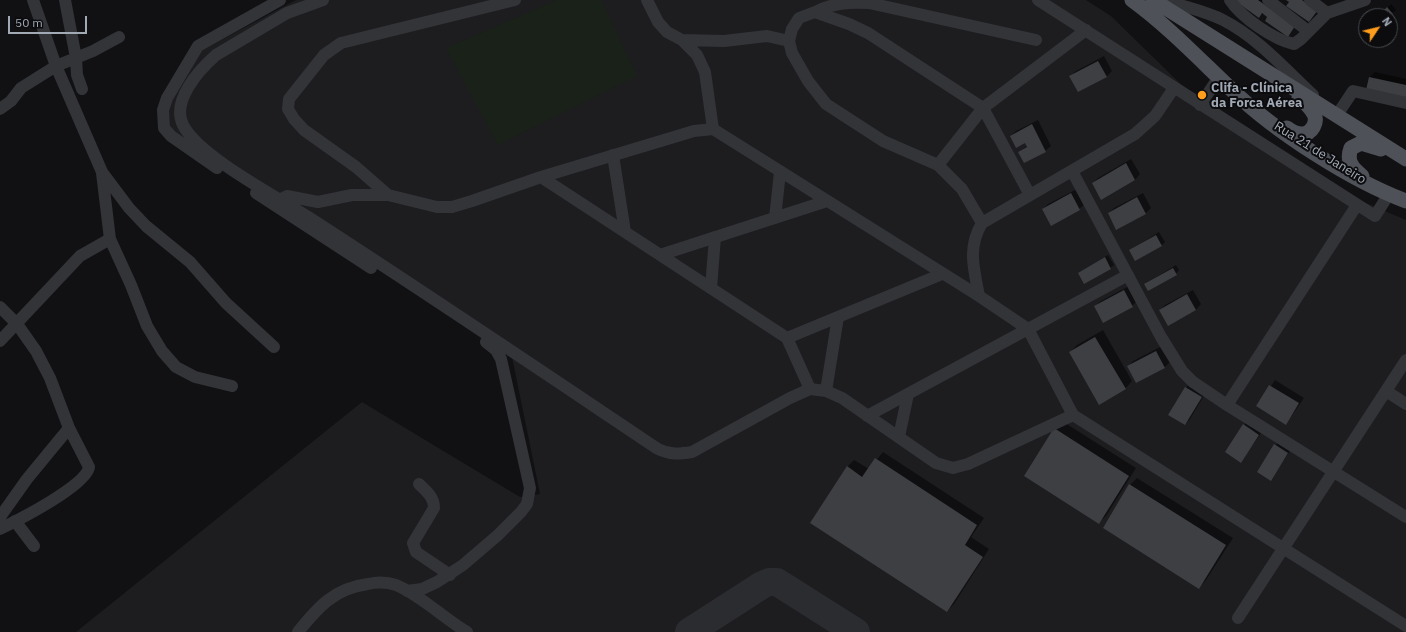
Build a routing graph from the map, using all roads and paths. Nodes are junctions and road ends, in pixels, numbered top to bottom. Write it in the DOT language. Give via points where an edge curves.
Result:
graph roads {
  1 [pos="33,0"];
  2 [pos="65,0"];
  3 [pos="280,0"];
  4 [pos="323,0"];
  5 [pos="515,0"];
  6 [pos="648,0"];
  7 [pos="817,0"];
  8 [pos="1038,0"];
  9 [pos="1132,0"];
  10 [pos="1153,0"];
  11 [pos="1165,0"];
  12 [pos="1230,0"];
  13 [pos="1268,0"];
  14 [pos="1310,0"];
  15 [pos="845,2"];
  16 [pos="1356,2"];
  17 [pos="815,12"];
  18 [pos="1327,13"];
  19 [pos="1086,30"];
  20 [pos="1308,31"];
  21 [pos="119,37"];
  22 [pos="682,40"];
  23 [pos="1036,40"];
  24 [pos="789,41"];
  25 [pos="76,58"];
  26 [pos="1249,61"];
  27 [pos="56,66"];
  28 [pos="1219,77"];
  29 [pos="1174,88"];
  30 [pos="82,89"];
  31 [pos="1234,92"];
  32 [pos="1406,103"];
  33 [pos="1200,105"];
  34 [pos="983,108"];
  35 [pos="0,109"];
  36 [pos="1332,111"];
  37 [pos="713,129"];
  38 [pos="613,155"];
  39 [pos="1406,160"];
  40 [pos="938,165"];
  41 [pos="1072,171"];
  42 [pos="102,172"];
  43 [pos="780,172"];
  44 [pos="541,177"];
  45 [pos="1387,193"];
  46 [pos="388,195"];
  47 [pos="1030,195"];
  48 [pos="284,201"];
  49 [pos="827,201"];
  50 [pos="1406,201"];
  51 [pos="1357,205"];
  52 [pos="775,218"];
  53 [pos="982,223"];
  54 [pos="625,232"];
  55 [pos="715,237"];
  56 [pos="110,239"];
  57 [pos="660,255"];
  58 [pos="942,274"];
  59 [pos="1128,275"];
  60 [pos="711,288"];
  61 [pos="979,296"];
  62 [pos="0,307"];
  63 [pos="838,317"];
  64 [pos="17,324"];
  65 [pos="1028,329"];
  66 [pos="787,338"];
  67 [pos="0,341"];
  68 [pos="274,347"];
  69 [pos="1406,360"];
  70 [pos="232,386"];
  71 [pos="810,389"];
  72 [pos="826,391"];
  73 [pos="1386,391"];
  74 [pos="908,394"];
  75 [pos="1406,404"];
  76 [pos="1227,405"];
  77 [pos="1073,414"];
  78 [pos="867,416"];
  79 [pos="69,428"];
  80 [pos="899,437"];
  81 [pos="1334,471"];
  82 [pos="419,484"];
  83 [pos="0,517"];
  84 [pos="1406,517"];
  85 [pos="15,521"];
  86 [pos="0,529"];
  87 [pos="34,546"];
  88 [pos="1284,548"];
  89 [pos="450,575"];
  90 [pos="407,591"];
  91 [pos="1238,618"];
  92 [pos="1406,626"];
  93 [pos="298,632"];
  94 [pos="467,632"];
  1 -- 27 [label="street"];
  2 -- 25 [label="street"];
  3 -- 89 [label="street" via="198,46 167,98 163,110 164,128 184,146 496,350 508,387 530,488 529,497 521,512 498,535"];
  4 -- 48 [label="street" via="287,13 216,55 202,69 186,92 182,103 183,124 197,143 230,168"];
  5 -- 46 [label="street" via="341,43 324,55 289,99 288,109 304,130 356,167"];
  6 -- 22 [label="street" via="658,22"];
  7 -- 15 [label="street"];
  8 -- 19 [label="street"];
  9 -- 28 [label="main road, Rua 21 de Janeiro"];
  10 -- 26 [label="main road"];
  11 -- 36 [label="street" via="1213,16 1250,37"];
  12 -- 20 [label="street" via="1257,26 1285,42 1294,44"];
  13 -- 20 [label="street"];
  14 -- 18 [label="street"];
  15 -- 17 [label="street" via="829,5"];
  15 -- 23 [label="street" via="869,3 913,11"];
  16 -- 18 [label="street"];
  17 -- 24 [label="street" via="799,18 792,29"];
  17 -- 34 [label="street" via="868,33"];
  18 -- 20 [label="street"];
  19 -- 29 [label="street"];
  19 -- 34 [label="street"];
  21 -- 25 [label="street"];
  22 -- 24 [label="street" via="724,41 767,36"];
  22 -- 37 [label="street" via="697,55 705,72"];
  24 -- 40 [label="street" via="792,53 808,81 826,104 883,141"];
  25 -- 27 [label="street"];
  25 -- 30 [label="street" via="76,75"];
  26 -- 31 [label="main road" via="1308,106 1314,114 1313,128 1302,134 1293,132"];
  26 -- 36 [label="main road"];
  27 -- 35 [label="street" via="21,88 11,101"];
  27 -- 42 [label="street"];
  28 -- 31 [label="main road, Rua 21 de Janeiro"];
  28 -- 33 [label="street"];
  29 -- 33 [label="street"];
  29 -- 41 [label="street" via="1155,116 1135,134"];
  31 -- 45 [label="main road, Rua 21 de Janeiro" via="1263,117 1295,139 1335,165"];
  32 -- 36 [label="street" via="1353,91"];
  33 -- 51 [label="street"];
  34 -- 40 [label="street"];
  34 -- 47 [label="street"];
  36 -- 39 [label="main road"];
  37 -- 38 [label="street" via="694,131"];
  37 -- 43 [label="street"];
  38 -- 44 [label="street"];
  38 -- 54 [label="street"];
  39 -- 45 [label="main road" via="1368,144 1362,143 1351,148 1348,154 1353,167"];
  40 -- 53 [label="street" via="962,189"];
  41 -- 47 [label="street"];
  41 -- 59 [label="street"];
  42 -- 56 [label="street"];
  42 -- 68 [label="street" via="146,226 190,262 226,303"];
  43 -- 49 [label="street"];
  43 -- 52 [label="street"];
  44 -- 46 [label="street" via="452,207 436,207"];
  44 -- 54 [label="street"];
  45 -- 50 [label="main road, Rua 21 de Janeiro"];
  45 -- 51 [label="street" via="1375,216"];
  46 -- 48 [label="street" via="352,195 318,202 288,196 283,198"];
  47 -- 53 [label="street"];
  48 -- 71 [label="street" via="668,454 692,452"];
  49 -- 52 [label="street"];
  49 -- 58 [label="street"];
  51 -- 76 [label="street"];
  52 -- 55 [label="street"];
  53 -- 61 [label="street" via="975,235 972,254"];
  54 -- 57 [label="street"];
  55 -- 57 [label="street"];
  55 -- 60 [label="street"];
  56 -- 64 [label="street" via="80,256"];
  56 -- 70 [label="street" via="147,326 162,351 176,367 195,377"];
  57 -- 60 [label="street"];
  58 -- 61 [label="street"];
  58 -- 63 [label="street"];
  59 -- 65 [label="street"];
  59 -- 76 [label="street" via="1170,354 1182,371 1193,382"];
  60 -- 66 [label="street"];
  61 -- 65 [label="street"];
  62 -- 64 [label="street"];
  63 -- 66 [label="street"];
  63 -- 72 [label="street"];
  64 -- 67 [label="street"];
  64 -- 79 [label="street" via="36,351 50,378"];
  65 -- 74 [label="street"];
  65 -- 77 [label="street"];
  66 -- 71 [label="street"];
  69 -- 73 [label="street"];
  71 -- 72 [label="street"];
  72 -- 78 [label="street" via="842,398"];
  73 -- 75 [label="street"];
  73 -- 81 [label="street"];
  74 -- 78 [label="street"];
  74 -- 80 [label="street"];
  76 -- 81 [label="street"];
  77 -- 80 [label="street" via="968,464 953,468 936,463"];
  77 -- 88 [label="street"];
  78 -- 80 [label="street"];
  79 -- 83 [label="street"];
  79 -- 85 [label="street" via="89,467 85,476 63,493"];
  81 -- 84 [label="street"];
  81 -- 88 [label="street"];
  82 -- 89 [label="street" via="434,502 434,508 413,543 414,548"];
  85 -- 86 [label="street"];
  85 -- 87 [label="street"];
  88 -- 91 [label="street"];
  88 -- 92 [label="street"];
  89 -- 90 [label="street" via="422,589"];
  90 -- 93 [label="street" via="394,584 378,582 352,586 332,597"];
  90 -- 94 [label="street"];
}
